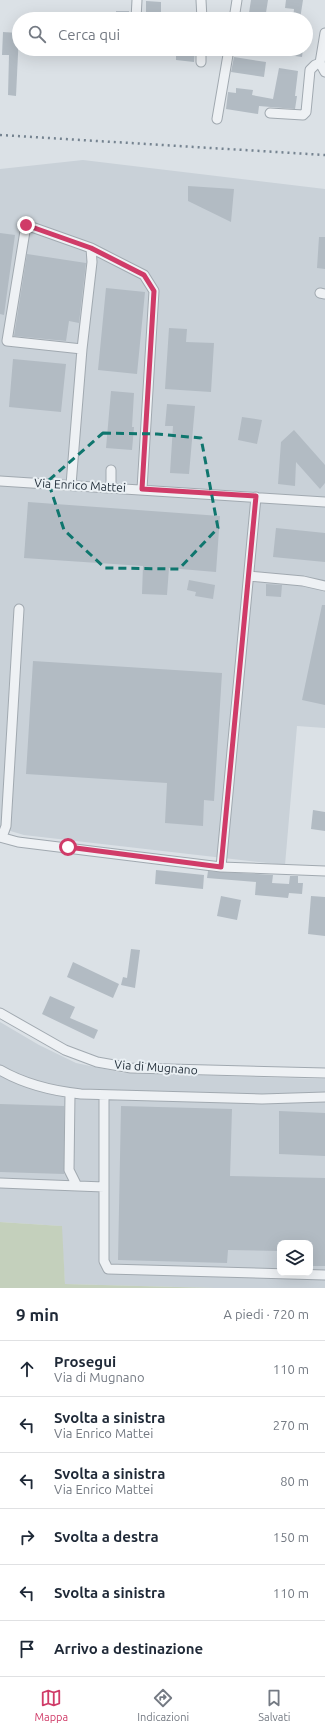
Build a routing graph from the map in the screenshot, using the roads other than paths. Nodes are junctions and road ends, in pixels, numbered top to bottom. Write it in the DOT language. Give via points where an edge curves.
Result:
graph roads {
  1 [pos="137,0"];
  2 [pos="201,0"];
  3 [pos="237,0"];
  4 [pos="136,12"];
  5 [pos="202,12"];
  6 [pos="235,12"];
  7 [pos="325,33"];
  8 [pos="201,56"];
  9 [pos="228,56"];
  10 [pos="201,62"];
  11 [pos="323,68"];
  12 [pos="270,113"];
  13 [pos="217,119"];
  14 [pos="91,248"];
  15 [pos="82,349"];
  16 [pos="111,470"];
  17 [pos="0,481"];
  18 [pos="71,485"];
  19 [pos="110,487"];
  20 [pos="142,489"];
  21 [pos="256,496"];
  22 [pos="325,502"];
  23 [pos="249,576"];
  24 [pos="325,586"];
  25 [pos="19,609"];
  26 [pos="1,837"];
  27 [pos="221,867"];
  28 [pos="325,871"];
  29 [pos="0,1013"];
  30 [pos="0,1070"];
  31 [pos="325,1073"];
  32 [pos="70,1093"];
  33 [pos="104,1095"];
  34 [pos="325,1097"];
  35 [pos="0,1183"];
  36 [pos="77,1186"];
  37 [pos="104,1187"];
  38 [pos="325,1275"];
  1 -- 4 [label="street"];
  2 -- 5 [label="street"];
  3 -- 6 [label="street"];
  7 -- 11 [label="street"];
  8 -- 10 [label="street"];
  9 -- 13 [label="street"];
  11 -- 12 [label="street" via="315,65 310,70 306,112 303,115"];
  14 -- 15 [label="street" via="92,262"];
  14 -- 15 [label="street" via="26,225 8,342"];
  14 -- 20 [label="street" via="144,275 154,291"];
  15 -- 18 [label="street"];
  16 -- 19 [label="street"];
  17 -- 18 [label="street, Via Enrico Mattei"];
  18 -- 19 [label="street, Via Enrico Mattei"];
  19 -- 20 [label="street, Via Enrico Mattei"];
  20 -- 21 [label="street, Via Enrico Mattei"];
  21 -- 22 [label="street, Via Enrico Mattei"];
  21 -- 23 [label="street"];
  23 -- 24 [label="street" via="303,581"];
  23 -- 27 [label="street"];
  25 -- 26 [label="street" via="6,826"];
  26 -- 27 [label="street" via="18,842"];
  27 -- 28 [label="street"];
  29 -- 31 [label="street, Via di Mugnano" via="65,1050 97,1062 131,1068"];
  30 -- 32 [label="street" via="33,1086"];
  32 -- 33 [label="street"];
  32 -- 36 [label="street" via="69,1170"];
  33 -- 34 [label="street" via="262,1099"];
  33 -- 37 [label="street"];
  35 -- 36 [label="street"];
  36 -- 37 [label="street"];
  37 -- 38 [label="street" via="104,1261 108,1270"];
}
